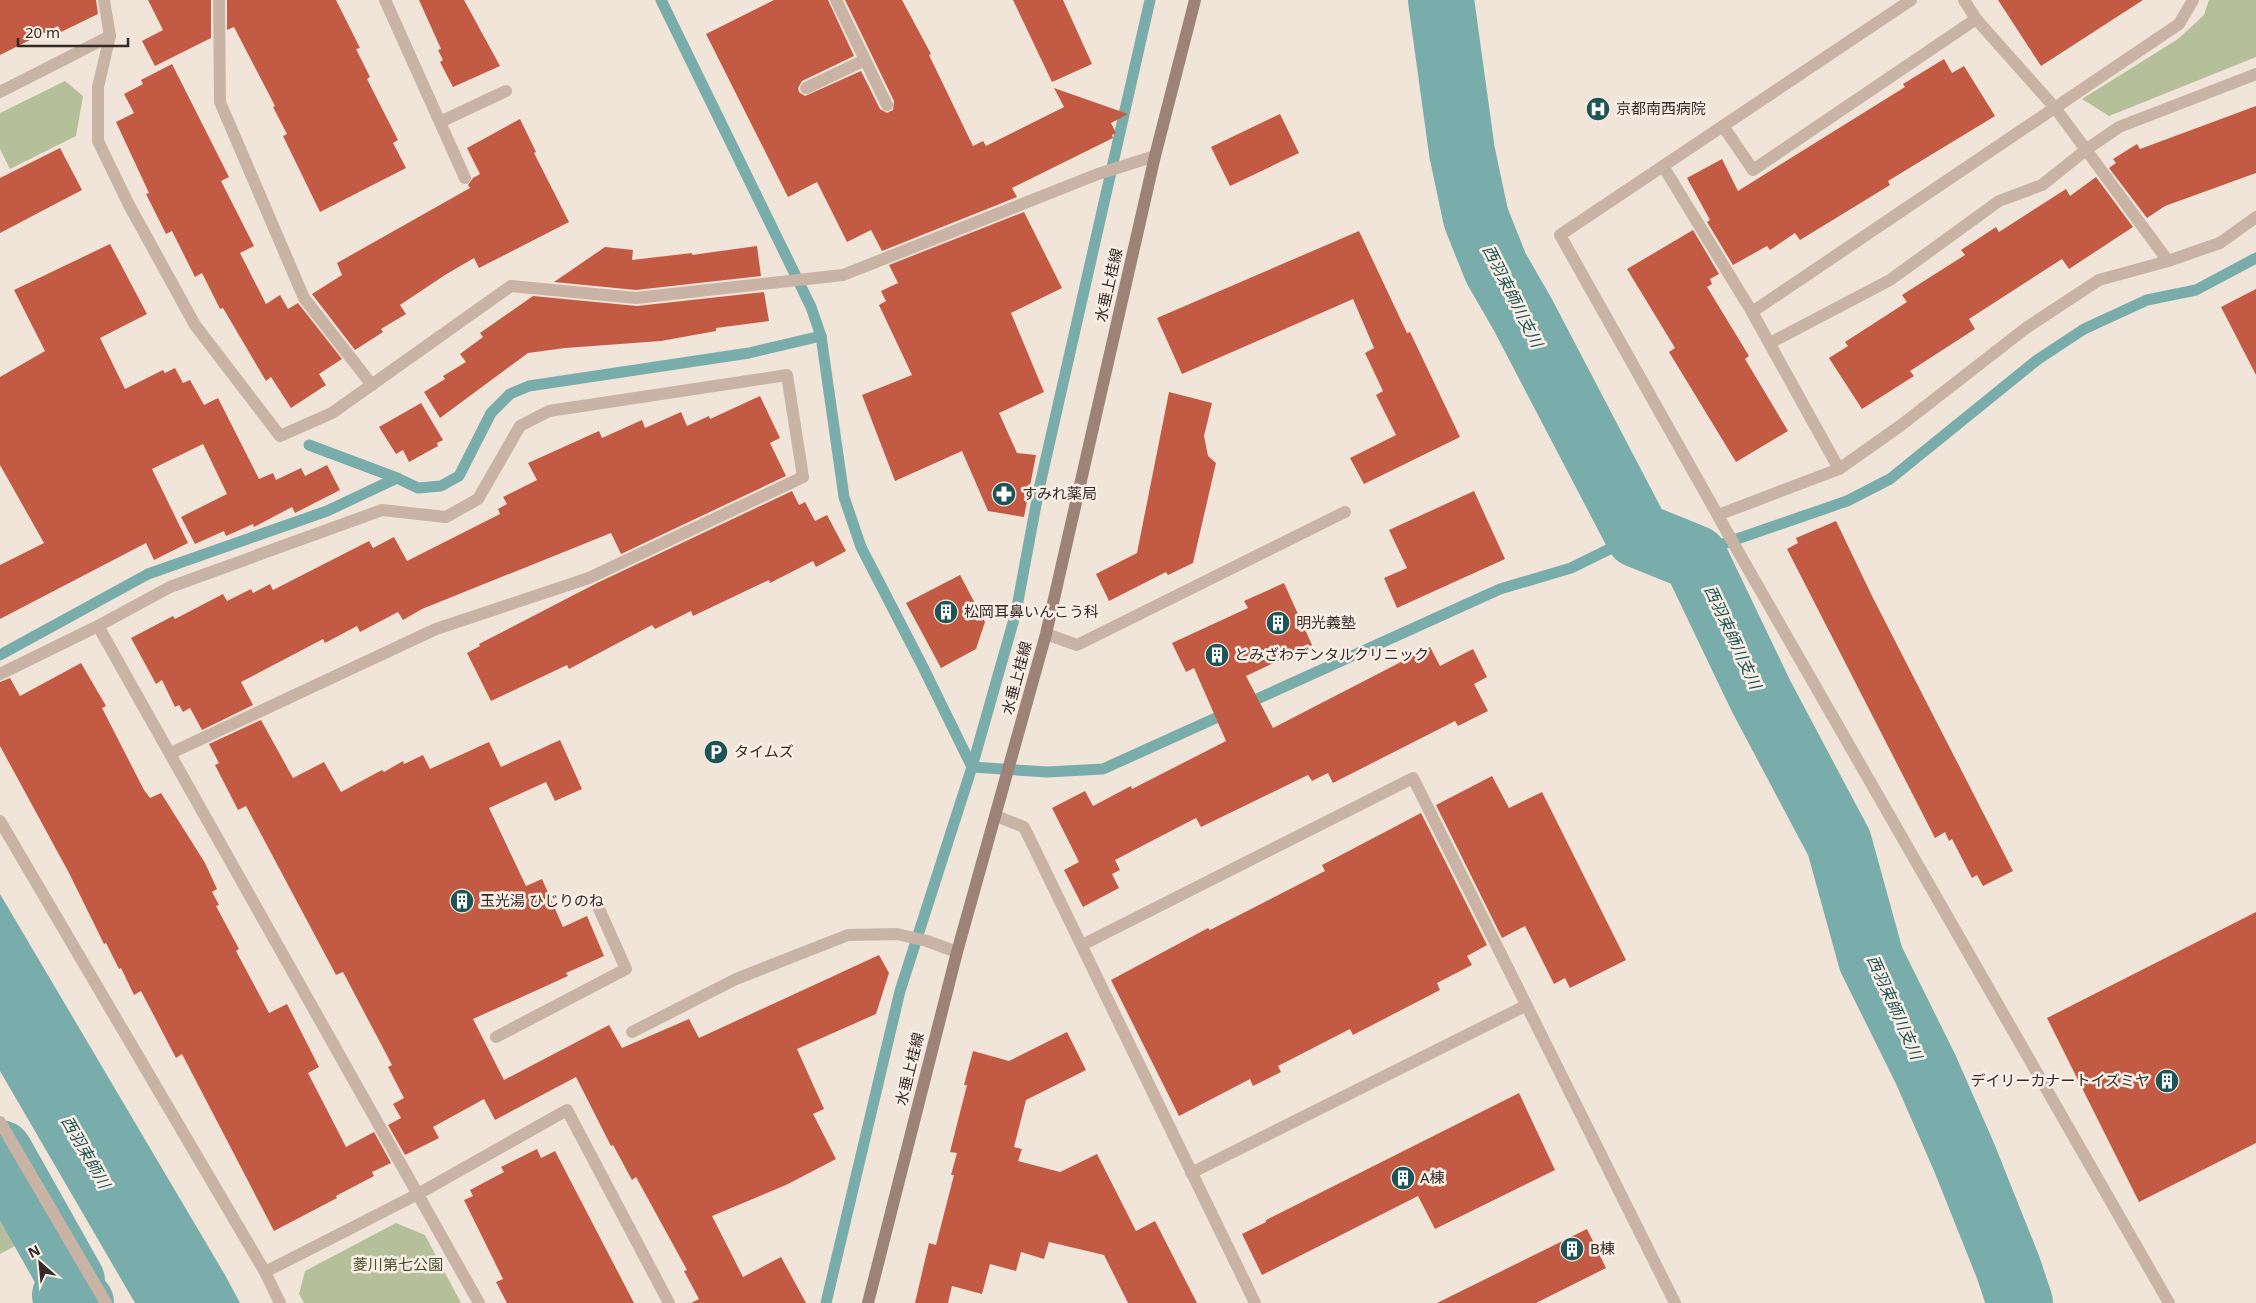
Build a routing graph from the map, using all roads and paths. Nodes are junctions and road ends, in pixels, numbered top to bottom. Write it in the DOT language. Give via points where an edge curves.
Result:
graph roads {
  1 [pos="104,0"];
  2 [pos="219,0"];
  3 [pos="385,0"];
  4 [pos="836,0"];
  5 [pos="1195,0"];
  6 [pos="1911,0"];
  7 [pos="1964,0"];
  8 [pos="2194,0"];
  9 [pos="1976,19"];
  10 [pos="110,36"];
  11 [pos="865,60"];
  12 [pos="2256,74"];
  13 [pos="806,88"];
  14 [pos="506,91"];
  15 [pos="0,92"];
  16 [pos="887,105"];
  17 [pos="2056,109"];
  18 [pos="440,122"];
  19 [pos="1723,126"];
  20 [pos="2087,149"];
  21 [pos="1155,156"];
  22 [pos="1663,166"];
  23 [pos="465,178"];
  24 [pos="2256,217"];
  25 [pos="2168,261"];
  26 [pos="1752,312"];
  27 [pos="1770,343"];
  28 [pos="372,385"];
  29 [pos="1839,468"];
  30 [pos="1345,512"];
  31 [pos="1721,520"];
  32 [pos="98,626"];
  33 [pos="1046,634"];
  34 [pos="0,674"];
  35 [pos="171,753"];
  36 [pos="996,816"];
  37 [pos="0,821"];
  38 [pos="596,902"];
  39 [pos="1082,945"];
  40 [pos="957,952"];
  41 [pos="1525,1006"];
  42 [pos="632,1032"];
  43 [pos="496,1037"];
  44 [pos="0,1122"];
  45 [pos="1191,1173"];
  46 [pos="418,1194"];
  47 [pos="265,1272"];
  48 [pos="106,1303"];
  49 [pos="280,1303"];
  50 [pos="479,1303"];
  51 [pos="669,1303"];
  52 [pos="868,1303"];
  53 [pos="1256,1303"];
  54 [pos="1674,1303"];
  55 [pos="2169,1303"];
  1 -- 10 [label="street"];
  2 -- 28 [label="street" via="220,102 304,298"];
  3 -- 18 [label="street"];
  4 -- 11 [label="street"];
  5 -- 21 [label="main road, 水垂上桂線"];
  6 -- 19 [label="street"];
  7 -- 9 [label="street"];
  8 -- 17 [label="street" via="2179,24"];
  9 -- 17 [label="street"];
  9 -- 19 [label="street" via="1753,170"];
  10 -- 15 [label="street"];
  10 -- 28 [label="street" via="98,87 98,141 128,205 195,325 280,436 332,412"];
  11 -- 13 [label="street"];
  11 -- 16 [label="street"];
  12 -- 20 [label="street" via="2119,127"];
  14 -- 18 [label="street"];
  17 -- 20 [label="street"];
  17 -- 26 [label="street"];
  18 -- 23 [label="street"];
  19 -- 22 [label="street"];
  20 -- 25 [label="street"];
  20 -- 27 [label="street" via="2042,186 1999,201 1890,280"];
  21 -- 28 [label="street" via="1098,174 843,275 636,298 511,286"];
  21 -- 33 [label="main road, 水垂上桂線"];
  22 -- 26 [label="street"];
  22 -- 31 [label="street" via="1560,235"];
  24 -- 25 [label="street" via="2220,243"];
  25 -- 29 [label="street" via="2099,280 2026,328 1900,426"];
  26 -- 27 [label="street"];
  27 -- 29 [label="street"];
  29 -- 31 [label="street"];
  30 -- 33 [label="street" via="1077,645"];
  31 -- 55 [label="street"];
  32 -- 34 [label="street"];
  32 -- 35 [label="street"];
  32 -- 35 [label="street" via="170,587 382,510 446,517 478,499 520,426 549,411 787,376 802,477 589,578 436,629"];
  33 -- 36 [label="main road, 水垂上桂線"];
  35 -- 46 [label="street"];
  36 -- 39 [label="street" via="1024,827"];
  36 -- 40 [label="main road, 水垂上桂線"];
  37 -- 47 [label="street"];
  38 -- 43 [label="street" via="626,969"];
  39 -- 41 [label="street" via="1413,778"];
  39 -- 45 [label="street"];
  40 -- 42 [label="street" via="897,934 848,935 736,979"];
  40 -- 52 [label="main road, 水垂上桂線"];
  41 -- 45 [label="street"];
  41 -- 54 [label="street"];
  44 -- 48 [label="street"];
  45 -- 53 [label="street"];
  46 -- 47 [label="street"];
  46 -- 50 [label="street"];
  46 -- 51 [label="street" via="567,1110"];
  47 -- 49 [label="street"];
}
